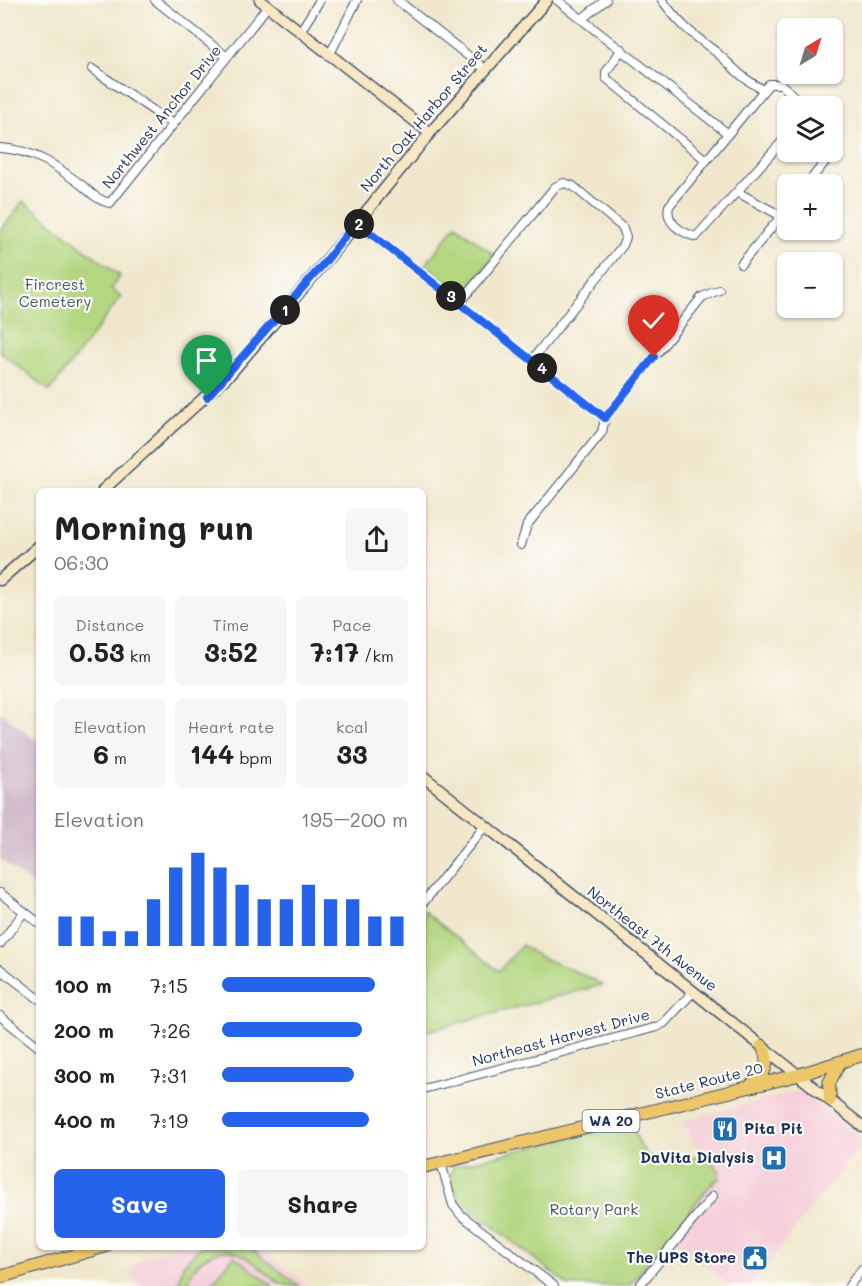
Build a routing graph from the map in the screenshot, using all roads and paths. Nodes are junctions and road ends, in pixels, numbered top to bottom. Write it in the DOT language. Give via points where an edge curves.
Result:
graph roads {
  1 [pos="155,0"];
  2 [pos="320,0"];
  3 [pos="357,0"];
  4 [pos="397,0"];
  5 [pos="547,0"];
  6 [pos="557,0"];
  7 [pos="606,0"];
  8 [pos="662,0"];
  9 [pos="264,3"];
  10 [pos="583,18"];
  11 [pos="300,32"];
  12 [pos="622,49"];
  13 [pos="329,56"];
  14 [pos="227,57"];
  15 [pos="92,69"];
  16 [pos="485,69"];
  17 [pos="764,90"];
  18 [pos="794,96"];
  19 [pos="173,124"];
  20 [pos="430,133"];
  21 [pos="727,133"];
  22 [pos="777,147"];
  23 [pos="0,148"];
  24 [pos="706,160"];
  25 [pos="825,162"];
  26 [pos="815,174"];
  27 [pos="737,192"];
  28 [pos="777,214"];
  29 [pos="777,221"];
  30 [pos="356,222"];
  31 [pos="741,264"];
  32 [pos="719,290"];
  33 [pos="460,303"];
  34 [pos="532,360"];
  35 [pos="605,418"];
  36 [pos="106,488"];
  37 [pos="521,545"];
  38 [pos="36,549"];
  39 [pos="0,580"];
  40 [pos="426,778"];
  41 [pos="485,825"];
  42 [pos="0,893"];
  43 [pos="426,899"];
  44 [pos="24,912"];
  45 [pos="36,921"];
  46 [pos="0,944"];
  47 [pos="0,969"];
  48 [pos="694,991"];
  49 [pos="36,997"];
  50 [pos="0,1016"];
  51 [pos="36,1045"];
  52 [pos="762,1046"];
  53 [pos="862,1055"];
  54 [pos="840,1062"];
  55 [pos="798,1075"];
  56 [pos="748,1087"];
  57 [pos="426,1088"];
  58 [pos="830,1100"];
  59 [pos="862,1126"];
  60 [pos="441,1162"];
  61 [pos="426,1166"];
  62 [pos="713,1196"];
  63 [pos="75,1250"];
  64 [pos="862,1269"];
  65 [pos="0,1277"];
  66 [pos="554,1286"];
  67 [pos="639,1286"];
  68 [pos="849,1286"];
  1 -- 14 [label="street"];
  2 -- 11 [label="street"];
  3 -- 13 [label="street"];
  4 -- 16 [label="street"];
  5 -- 16 [label="street, North Oak Harbor Street"];
  6 -- 10 [label="street"];
  7 -- 10 [label="street"];
  8 -- 17 [label="street" via="683,28 741,77"];
  9 -- 11 [label="street"];
  9 -- 14 [label="street, Northwest Anchor Drive"];
  10 -- 12 [label="street"];
  11 -- 13 [label="street"];
  12 -- 21 [label="street"];
  12 -- 24 [label="street" via="606,78"];
  13 -- 20 [label="street"];
  14 -- 19 [label="street, Northwest Anchor Drive"];
  15 -- 19 [label="street"];
  16 -- 20 [label="street, North Oak Harbor Street"];
  17 -- 18 [label="street" via="774,82"];
  17 -- 21 [label="street"];
  19 -- 23 [label="street, Northwest Anchor Drive" via="110,202 98,198 49,161 27,151"];
  20 -- 30 [label="street, North Oak Harbor Street"];
  21 -- 24 [label="street"];
  22 -- 27 [label="street"];
  24 -- 27 [label="street" via="669,206 674,226 696,237"];
  25 -- 26 [label="street"];
  27 -- 28 [label="street"];
  29 -- 31 [label="street"];
  30 -- 33 [label="street"];
  30 -- 36 [label="street, North Oak Harbor Street" via="231,373"];
  32 -- 35 [label="street" via="702,297"];
  33 -- 34 [label="street"];
  33 -- 34 [label="street" via="555,187 564,183 573,186 623,228 626,237"];
  34 -- 35 [label="street"];
  35 -- 37 [label="street" via="602,432 527,525"];
  38 -- 39 [label="street"];
  40 -- 41 [label="street, Northeast 7th Avenue"];
  41 -- 43 [label="street"];
  41 -- 48 [label="street, Northeast 7th Avenue"];
  42 -- 44 [label="street"];
  44 -- 45 [label="street"];
  44 -- 46 [label="street"];
  47 -- 49 [label="street"];
  48 -- 52 [label="street, Northeast 7th Avenue"];
  48 -- 57 [label="street, Northeast Harvest Drive" via="657,1027"];
  50 -- 51 [label="street"];
  52 -- 55 [label="street, Northeast 7th Avenue"];
  52 -- 56 [label="main road" via="767,1066"];
  53 -- 54 [label="main road, State Route 20 / WA 20"];
  54 -- 55 [label="main road, State Route 20 / WA 20"];
  54 -- 58 [label="main road" via="829,1083"];
  55 -- 56 [label="main road, State Route 20 / WA 20"];
  55 -- 58 [label="street, Northeast 7th Avenue"];
  56 -- 60 [label="main road, State Route 20 / WA 20"];
  58 -- 59 [label="street, Northeast 7th Avenue"];
  60 -- 61 [label="main road, State Route 20 / WA 20"];
  60 -- 66 [label="street" via="453,1205 461,1215"];
  62 -- 67 [label="street"];
  63 -- 65 [label="main road"];
  64 -- 68 [label="street"];
}
